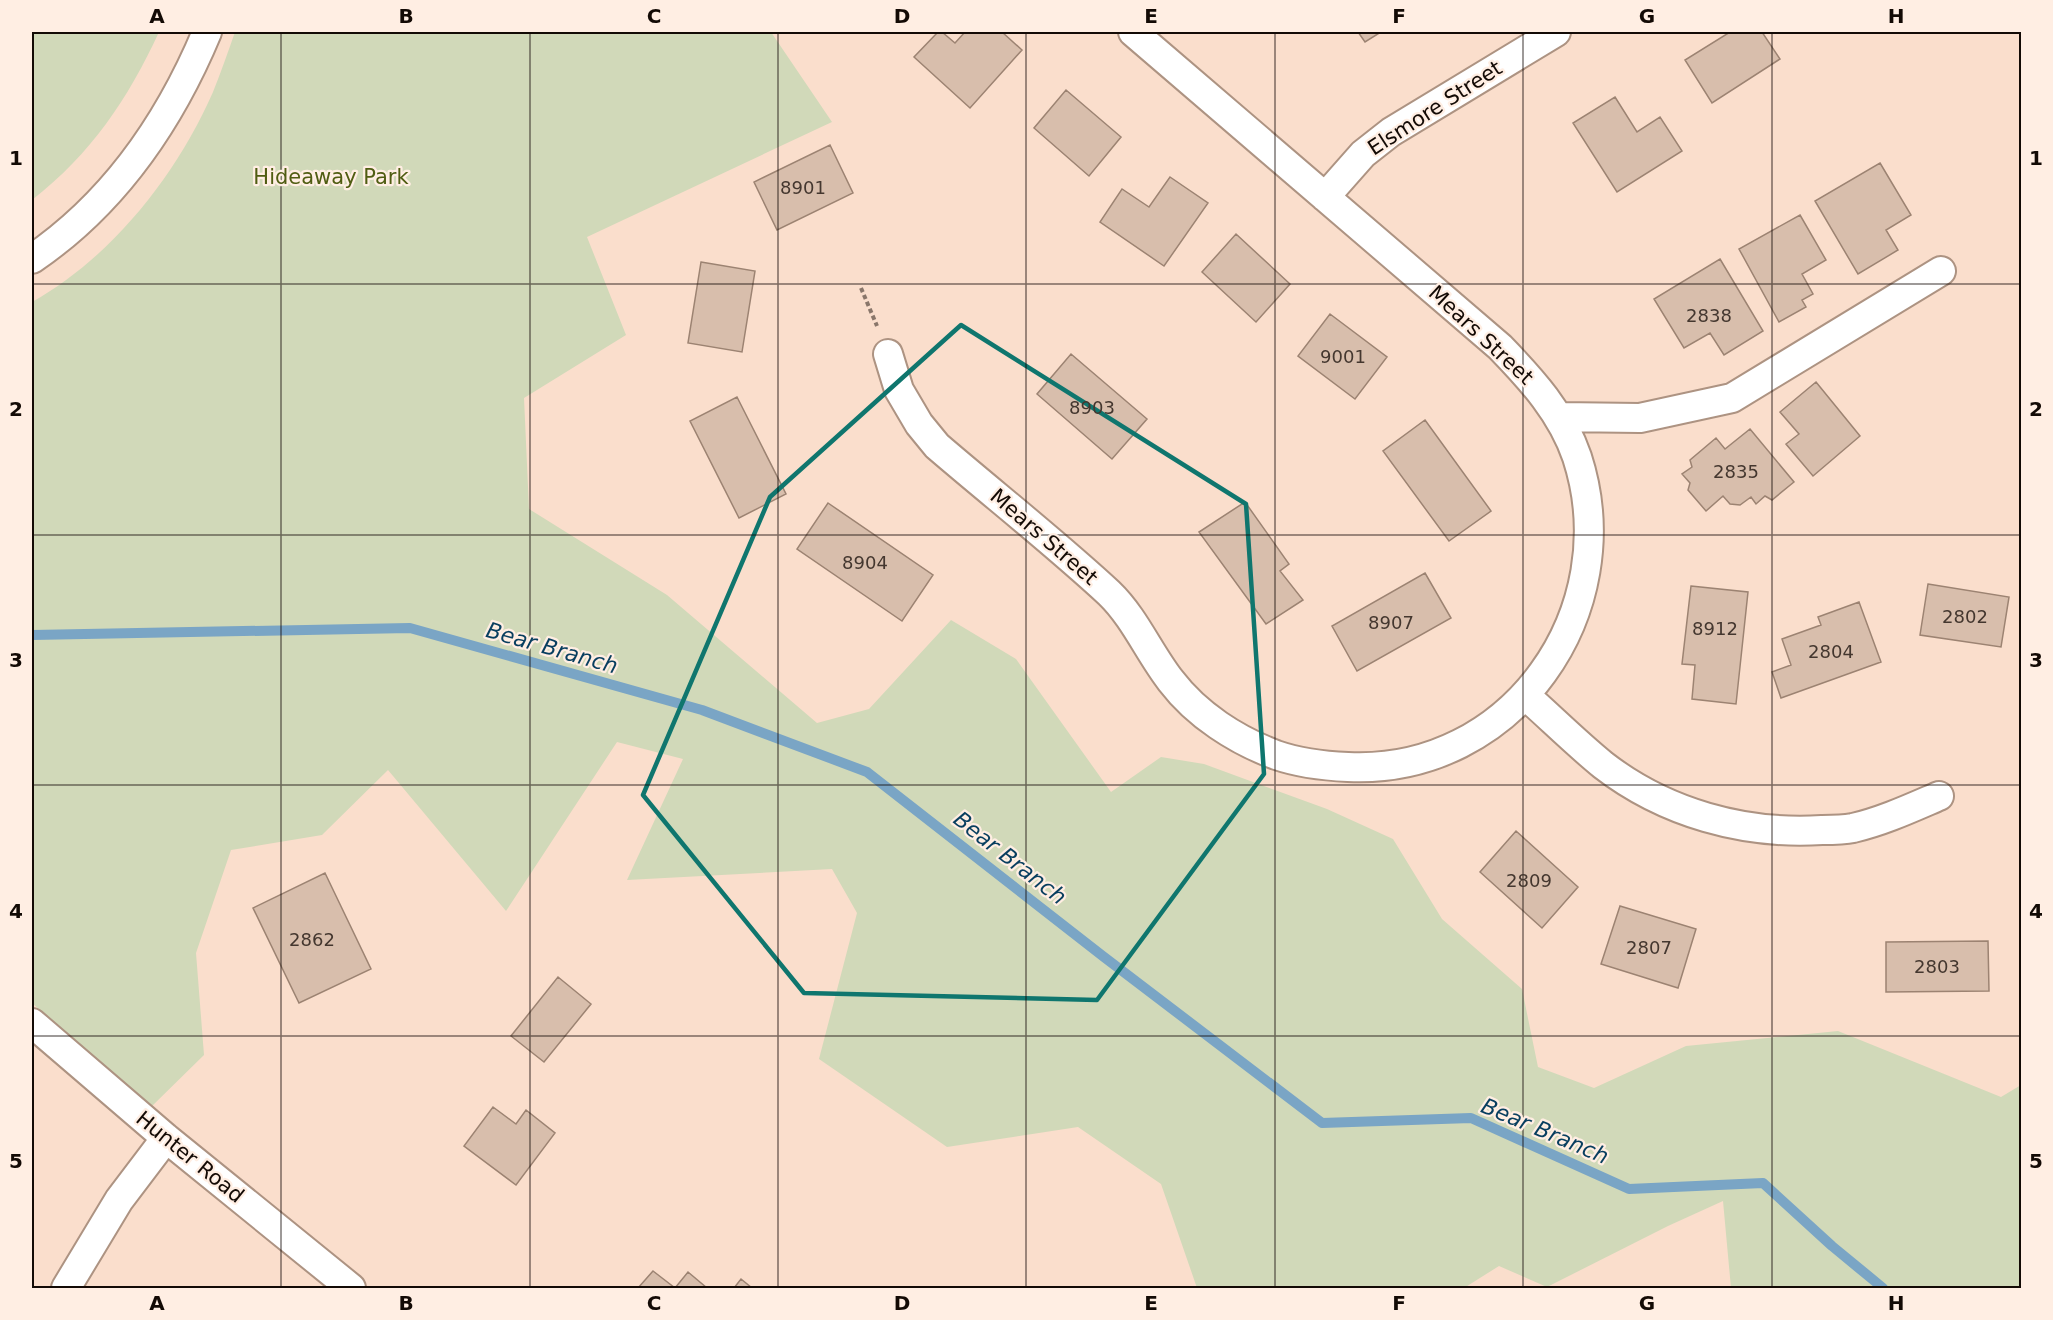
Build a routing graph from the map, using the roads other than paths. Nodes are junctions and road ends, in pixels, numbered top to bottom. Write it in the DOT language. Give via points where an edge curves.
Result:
graph roads {
  1 [pos="207,32"];
  2 [pos="1133,32"];
  3 [pos="1556,32"];
  4 [pos="1325,197"];
  5 [pos="32,259"];
  6 [pos="1941,271"];
  7 [pos="888,354"];
  8 [pos="1559,417"];
  9 [pos="1525,694"];
  10 [pos="1939,796"];
  11 [pos="32,1023"];
  12 [pos="166,1138"];
  13 [pos="66,1288"];
  14 [pos="351,1288"];
  1 -- 5 [label="street" via="157,129 128,172 94,208"];
  2 -- 4 [label="street, Mears Street"];
  3 -- 4 [label="street, Elsmore Street" via="1391,132 1363,154"];
  4 -- 8 [label="street, Mears Street" via="1500,348 1534,382"];
  6 -- 8 [label="street" via="1732,398 1640,418"];
  7 -- 9 [label="street, Mears Street" via="899,390 937,446 1111,595 1171,681 1202,713 1240,739 1277,756 1322,766 1396,765 1436,754 1473,737"];
  8 -- 9 [label="street, Mears Street" via="1577,457 1586,498 1587,561 1570,628 1551,663"];
  9 -- 10 [label="street" via="1604,765 1644,792 1693,814 1746,827 1796,832 1851,829 1889,818"];
  11 -- 12 [label="street, Hunter Road"];
  12 -- 13 [label="street" via="119,1200"];
  12 -- 14 [label="street, Hunter Road"];
}
